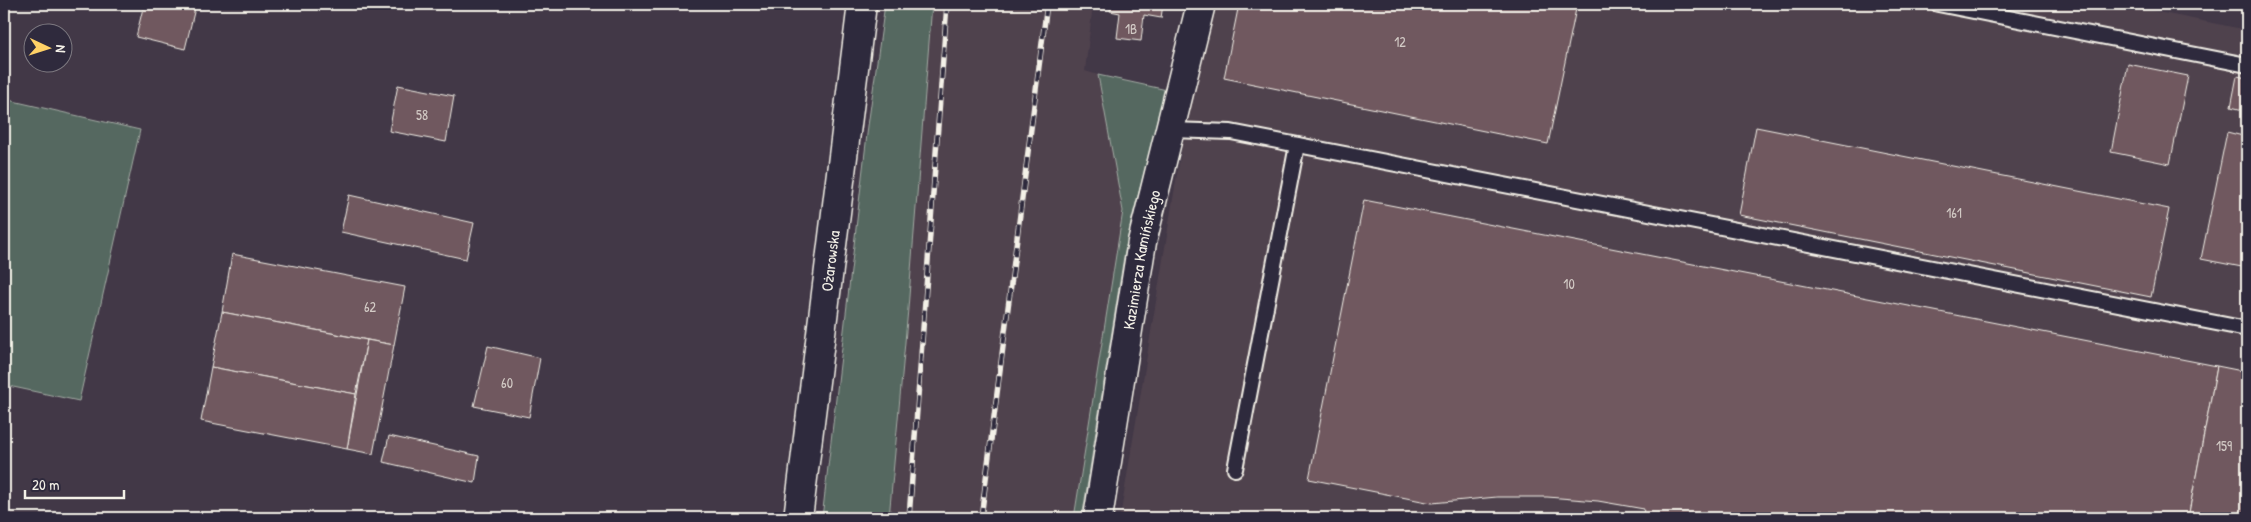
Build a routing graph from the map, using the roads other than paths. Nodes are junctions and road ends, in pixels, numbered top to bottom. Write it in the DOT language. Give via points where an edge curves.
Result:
graph roads {
  1 [pos="862,4"];
  2 [pos="1201,4"];
  3 [pos="1938,4"];
  4 [pos="2247,65"];
  5 [pos="1170,130"];
  6 [pos="1297,145"];
  7 [pos="2247,330"];
  8 [pos="1234,469"];
  9 [pos="798,518"];
  10 [pos="1098,518"];
  1 -- 9 [label="street, Ożarowska"];
  2 -- 5 [label="street, Kazimierza Kamińskiego"];
  3 -- 4 [label="lane"];
  5 -- 6 [label="lane" via="1230,132"];
  5 -- 10 [label="street, Kazimierza Kamińskiego" via="1142,242"];
  6 -- 7 [label="lane"];
  6 -- 8 [label="lane"];
}
